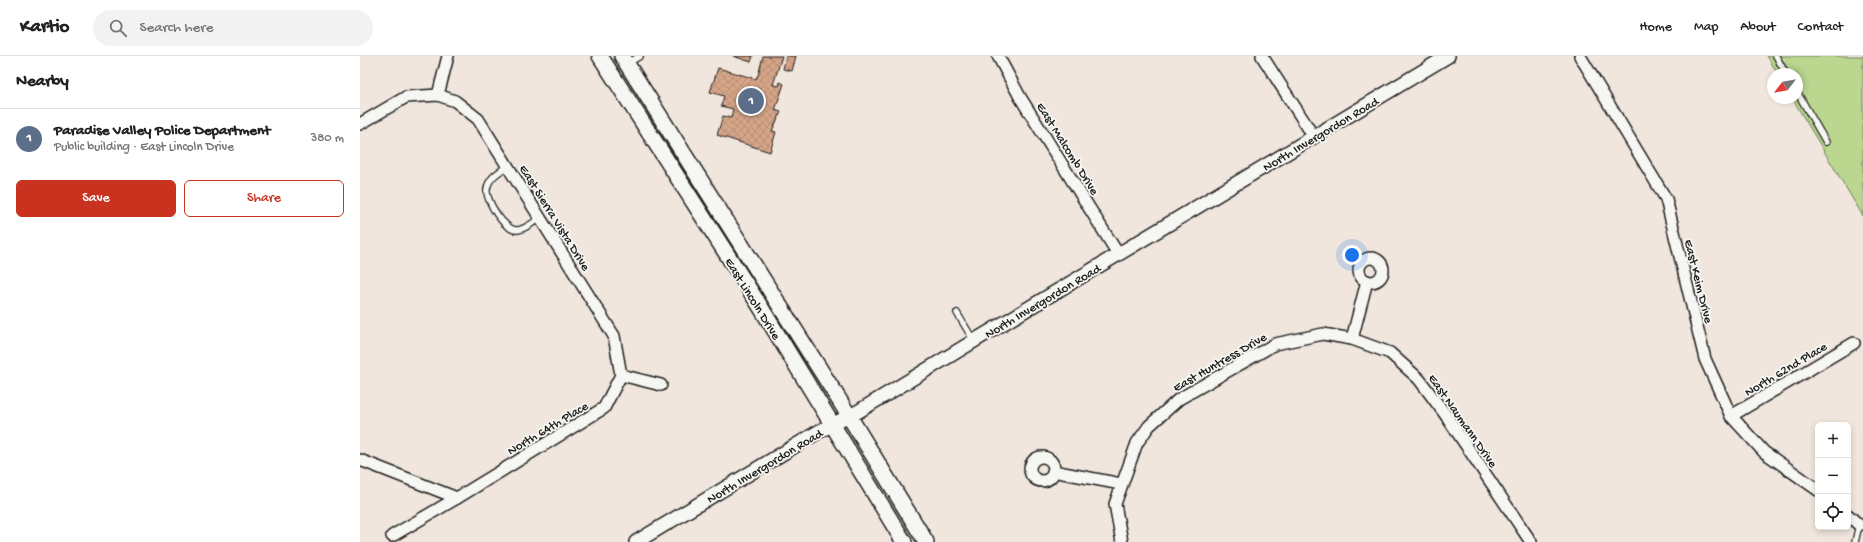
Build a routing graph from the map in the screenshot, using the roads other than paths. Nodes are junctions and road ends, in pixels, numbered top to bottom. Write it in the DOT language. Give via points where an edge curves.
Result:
graph roads {
  1 [pos="448,56"];
  2 [pos="600,56"];
  3 [pos="998,56"];
  4 [pos="1262,56"];
  5 [pos="1448,56"];
  6 [pos="1580,56"];
  7 [pos="1776,56"];
  8 [pos="630,58"];
  9 [pos="1783,68"];
  10 [pos="612,74"];
  11 [pos="438,95"];
  12 [pos="1803,102"];
  13 [pos="360,124"];
  14 [pos="1314,137"];
  15 [pos="1826,142"];
  16 [pos="508,166"];
  17 [pos="540,218"];
  18 [pos="748,254"];
  19 [pos="1118,254"];
  20 [pos="733,264"];
  21 [pos="1367,281"];
  22 [pos="957,313"];
  23 [pos="1352,339"];
  24 [pos="974,341"];
  25 [pos="1854,343"];
  26 [pos="621,375"];
  27 [pos="661,385"];
  28 [pos="849,416"];
  29 [pos="1731,416"];
  30 [pos="833,424"];
  31 [pos="360,460"];
  32 [pos="1053,471"];
  33 [pos="1121,484"];
  34 [pos="1815,488"];
  35 [pos="457,498"];
  36 [pos="1851,518"];
  37 [pos="1858,525"];
  38 [pos="392,536"];
  39 [pos="636,542"];
  40 [pos="904,542"];
  41 [pos="926,542"];
  42 [pos="1122,542"];
  43 [pos="1531,542"];
  44 [pos="1855,542"];
  1 -- 11 [label="street"];
  2 -- 10 [label="main road, East Lincoln Drive"];
  3 -- 19 [label="street, East Malcomb Drive" via="1011,82"];
  4 -- 14 [label="street"];
  5 -- 14 [label="street, North Invergordon Road"];
  6 -- 29 [label="street, East Keim Drive" via="1666,199 1705,359"];
  7 -- 9 [label="lane"];
  8 -- 10 [label="main road"];
  8 -- 18 [label="main road, East Lincoln Drive"];
  10 -- 20 [label="main road, East Lincoln Drive"];
  11 -- 13 [label="street" via="406,97"];
  11 -- 16 [label="street, East Sierra Vista Drive" via="455,101 478,119"];
  12 -- 15 [label="lane"];
  14 -- 19 [label="street, North Invergordon Road"];
  16 -- 17 [label="street, East Sierra Vista Drive"];
  16 -- 17 [label="lane" via="490,180 486,194 502,222 518,230"];
  17 -- 26 [label="street, East Sierra Vista Drive" via="614,336"];
  18 -- 20 [label="main road"];
  18 -- 28 [label="main road, East Lincoln Drive"];
  19 -- 24 [label="street, North Invergordon Road"];
  20 -- 30 [label="main road, East Lincoln Drive"];
  21 -- 23 [label="street"];
  22 -- 24 [label="lane"];
  23 -- 33 [label="street, East Huntress Drive" via="1323,334 1275,344 1179,399 1149,426 1137,443"];
  23 -- 43 [label="street, East Naumann Drive" via="1390,352 1419,380"];
  24 -- 28 [label="street, North Invergordon Road"];
  25 -- 29 [label="street, North 62nd Place"];
  26 -- 27 [label="street"];
  26 -- 35 [label="street, North 64th Place" via="604,408"];
  28 -- 30 [label="street, North Invergordon Road"];
  28 -- 41 [label="main road, East Lincoln Drive"];
  29 -- 34 [label="street, East Keim Drive" via="1764,452"];
  30 -- 39 [label="street, North Invergordon Road"];
  30 -- 40 [label="main road, East Lincoln Drive"];
  31 -- 35 [label="street"];
  32 -- 33 [label="street"];
  33 -- 42 [label="street, East Huntress Drive" via="1115,504"];
  35 -- 38 [label="street, North 64th Place"];
  36 -- 37 [label="street"];
  37 -- 44 [label="lane"];
}
